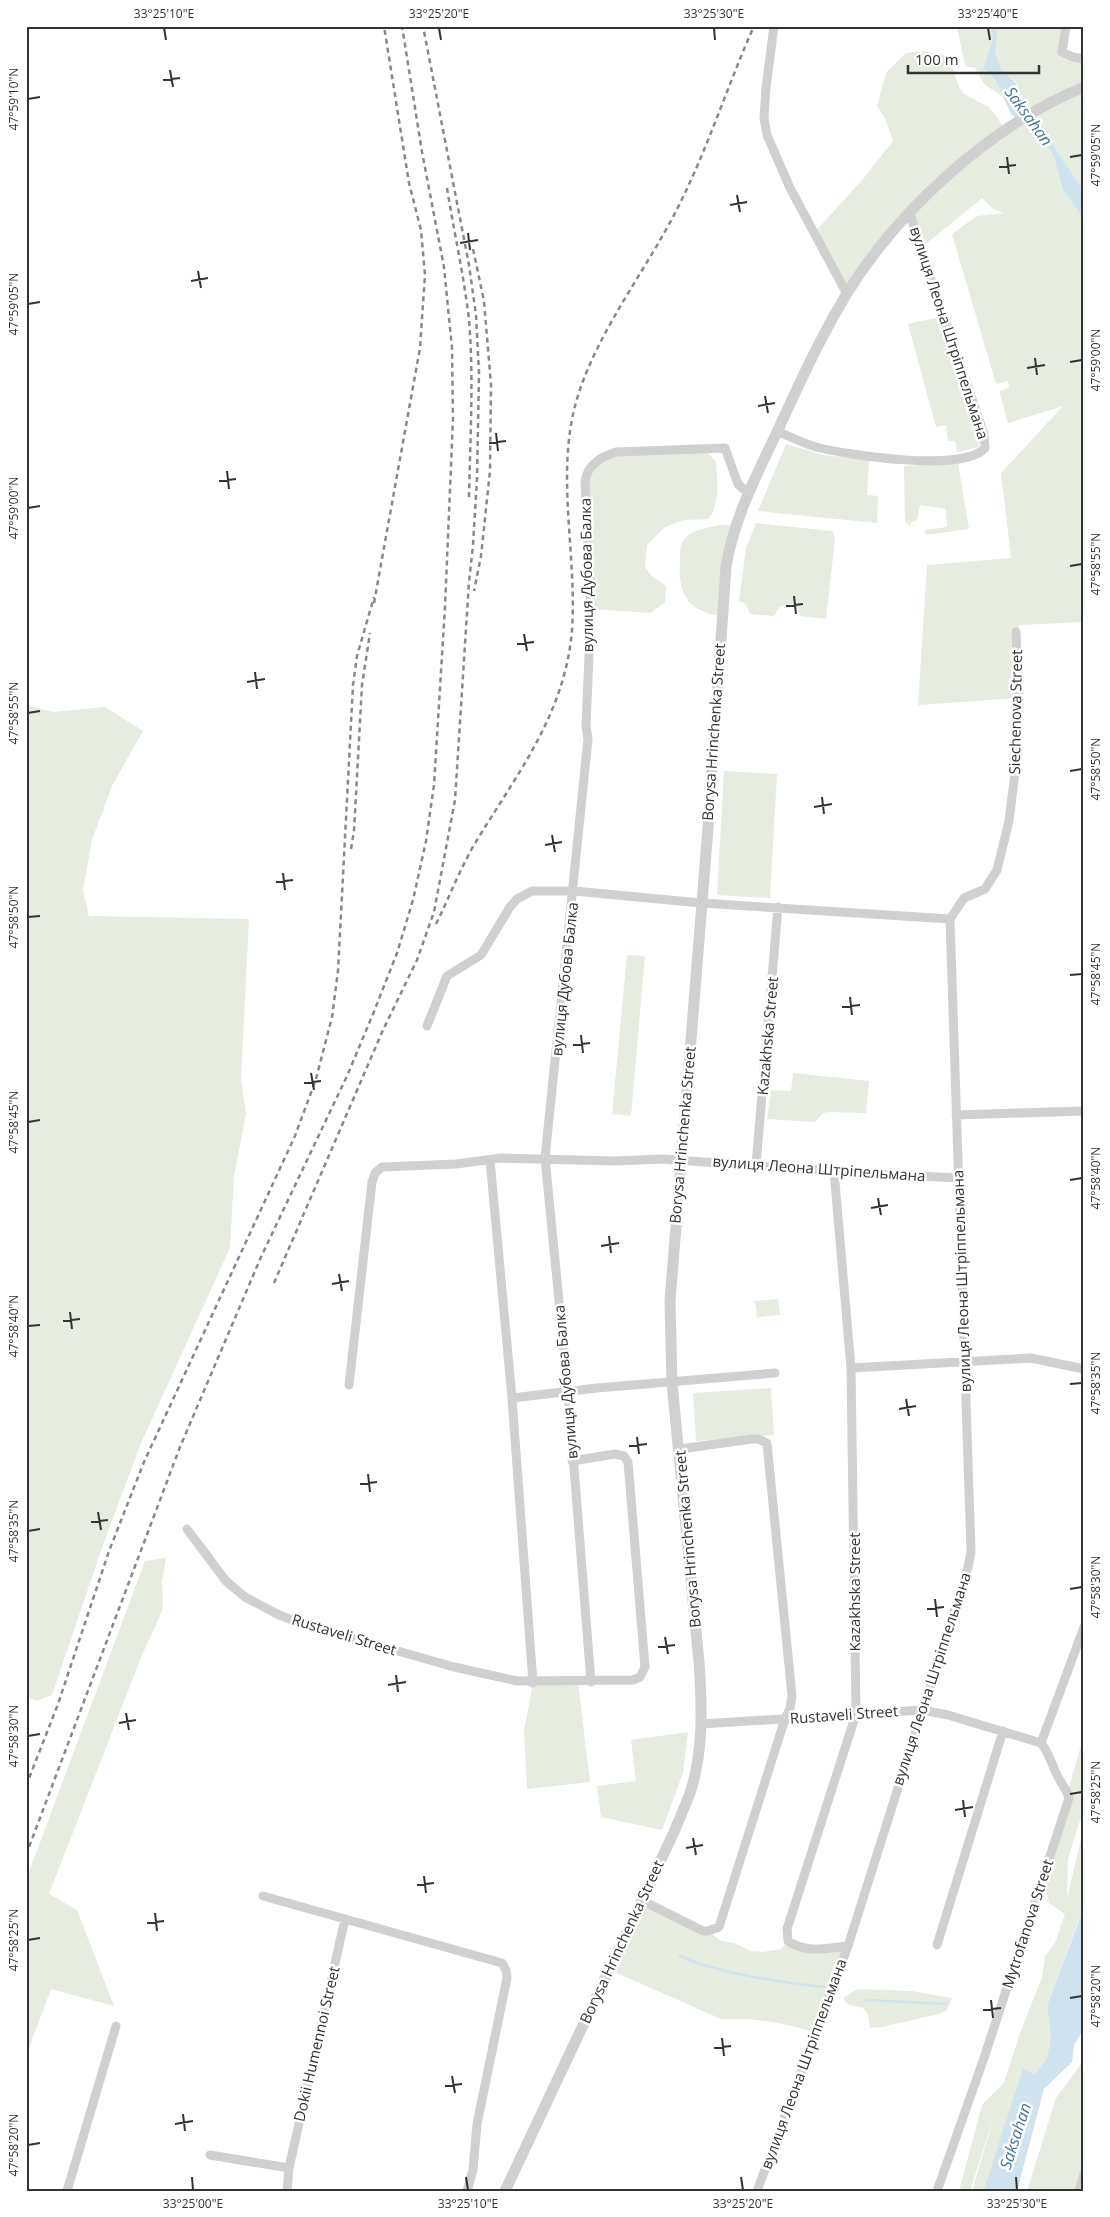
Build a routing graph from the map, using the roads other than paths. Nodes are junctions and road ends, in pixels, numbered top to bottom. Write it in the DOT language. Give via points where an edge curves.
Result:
graph roads {
  1 [pos="774,26"];
  2 [pos="1066,26"];
  3 [pos="1084,59"];
  4 [pos="1084,87"];
  5 [pos="910,213"];
  6 [pos="846,294"];
  7 [pos="777,431"];
  8 [pos="750,491"];
  9 [pos="1016,632"];
  10 [pos="574,891"];
  11 [pos="701,903"];
  12 [pos="778,907"];
  13 [pos="950,918"];
  14 [pos="427,1026"];
  15 [pos="1084,1111"];
  16 [pos="956,1115"];
  17 [pos="545,1158"];
  18 [pos="680,1159"];
  19 [pos="490,1160"];
  20 [pos="756,1165"];
  21 [pos="834,1171"];
  22 [pos="958,1178"];
  23 [pos="965,1361"];
  24 [pos="851,1368"];
  25 [pos="1084,1369"];
  26 [pos="776,1373"];
  27 [pos="672,1382"];
  28 [pos="349,1385"];
  29 [pos="568,1392"];
  30 [pos="512,1398"];
  31 [pos="680,1449"];
  32 [pos="572,1461"];
  33 [pos="187,1529"];
  34 [pos="1084,1627"];
  35 [pos="591,1682"];
  36 [pos="534,1683"];
  37 [pos="922,1710"];
  38 [pos="856,1714"];
  39 [pos="786,1718"];
  40 [pos="701,1724"];
  41 [pos="1003,1731"];
  42 [pos="1041,1744"];
  43 [pos="263,1896"];
  44 [pos="641,1900"];
  45 [pos="345,1919"];
  46 [pos="937,1945"];
  47 [pos="848,1946"];
  48 [pos="116,2026"];
  49 [pos="210,2155"];
  50 [pos="289,2168"];
  51 [pos="1084,2174"];
  52 [pos="67,2191"];
  53 [pos="287,2191"];
  54 [pos="468,2191"];
  55 [pos="504,2191"];
  56 [pos="757,2191"];
  57 [pos="938,2191"];
  58 [pos="1079,2191"];
  1 -- 6 [label="street" via="764,118 767,135 790,188"];
  2 -- 3 [label="street" via="1062,52"];
  4 -- 5 [label="street, Borysa Hrinchenka Street" via="1005,130"];
  5 -- 6 [label="street, Borysa Hrinchenka Street"];
  5 -- 7 [label="street, вулиця Леона Штріппельмана" via="984,434 985,448 980,454 962,458 916,461 858,455 815,446"];
  6 -- 7 [label="street, Borysa Hrinchenka Street"];
  7 -- 8 [label="street, Borysa Hrinchenka Street"];
  8 -- 10 [label="street, вулиця Дубова Балка" via="738,484 725,448 616,452 596,461 587,474 591,609 588,739"];
  8 -- 11 [label="street, Borysa Hrinchenka Street" via="730,543 726,567"];
  9 -- 13 [label="street, Siechenova Street" via="1017,757 1008,821 996,870 985,889 964,898"];
  10 -- 11 [label="street"];
  10 -- 14 [label="street" via="532,892 517,899 486,950 447,976"];
  10 -- 17 [label="street, вулиця Дубова Балка"];
  11 -- 12 [label="street"];
  11 -- 18 [label="street, Borysa Hrinchenka Street"];
  12 -- 13 [label="street"];
  12 -- 20 [label="street, Kazakhska Street"];
  13 -- 16 [label="street, вулиця Леона Штріппельмана"];
  15 -- 16 [label="street"];
  16 -- 22 [label="street, вулиця Леона Штріппельмана"];
  17 -- 18 [label="street, вулиця Леона Штріпельмана"];
  17 -- 19 [label="street, вулиця Леона Штріпельмана"];
  17 -- 29 [label="street, вулиця Дубова Балка"];
  18 -- 20 [label="street, вулиця Леона Штріпельмана"];
  18 -- 27 [label="street, Borysa Hrinchenka Street" via="671,1295"];
  19 -- 28 [label="street, вулиця Леона Штріпельмана" via="456,1164 398,1164 382,1166 375,1172"];
  19 -- 30 [label="street"];
  20 -- 21 [label="street, вулиця Леона Штріпельмана"];
  21 -- 22 [label="street, вулиця Леона Штріпельмана"];
  21 -- 24 [label="street, Kazakhska Street"];
  22 -- 23 [label="street, вулиця Леона Штріппельмана"];
  23 -- 24 [label="street"];
  23 -- 25 [label="street" via="1031,1358"];
  23 -- 37 [label="street, вулиця Леона Штріппельмана" via="971,1552"];
  24 -- 38 [label="street, Kazakhska Street"];
  26 -- 27 [label="street"];
  27 -- 29 [label="street"];
  27 -- 31 [label="street, Borysa Hrinchenka Street"];
  29 -- 30 [label="street"];
  29 -- 32 [label="street, вулиця Дубова Балка"];
  30 -- 36 [label="street"];
  31 -- 39 [label="street" via="752,1439 767,1443 792,1696"];
  31 -- 40 [label="street, Borysa Hrinchenka Street" via="699,1662"];
  32 -- 35 [label="street, вулиця Дубова Балка"];
  32 -- 35 [label="street, Rustaveli Street" via="615,1454 627,1458 646,1667 633,1680"];
  33 -- 36 [label="street, Rustaveli Street" via="226,1581 245,1597 279,1615 454,1666"];
  34 -- 42 [label="street"];
  35 -- 36 [label="street, Rustaveli Street"];
  37 -- 38 [label="street, Rustaveli Street"];
  37 -- 41 [label="street, Rustaveli Street"];
  37 -- 47 [label="street, вулиця Леона Штріппельмана"];
  38 -- 39 [label="street, Rustaveli Street"];
  38 -- 47 [label="street, Kazakhska Street" via="787,1929 788,1941 797,1948"];
  39 -- 40 [label="street, Rustaveli Street"];
  39 -- 44 [label="street" via="719,1927 708,1932"];
  40 -- 44 [label="street, Borysa Hrinchenka Street" via="699,1752 689,1796"];
  41 -- 42 [label="street, Rustaveli Street"];
  41 -- 46 [label="street"];
  42 -- 57 [label="street, Mytrofanova Street" via="1049,1754 1068,1798"];
  43 -- 45 [label="street"];
  44 -- 55 [label="street, Borysa Hrinchenka Street"];
  45 -- 50 [label="street, Dokii Humennoi Street"];
  45 -- 54 [label="street" via="502,1963 506,1970"];
  47 -- 56 [label="street, вулиця Леона Штріппельмана"];
  48 -- 52 [label="street"];
  49 -- 50 [label="street"];
  50 -- 53 [label="street, Dokii Humennoi Street"];
  51 -- 58 [label="street"];
}
